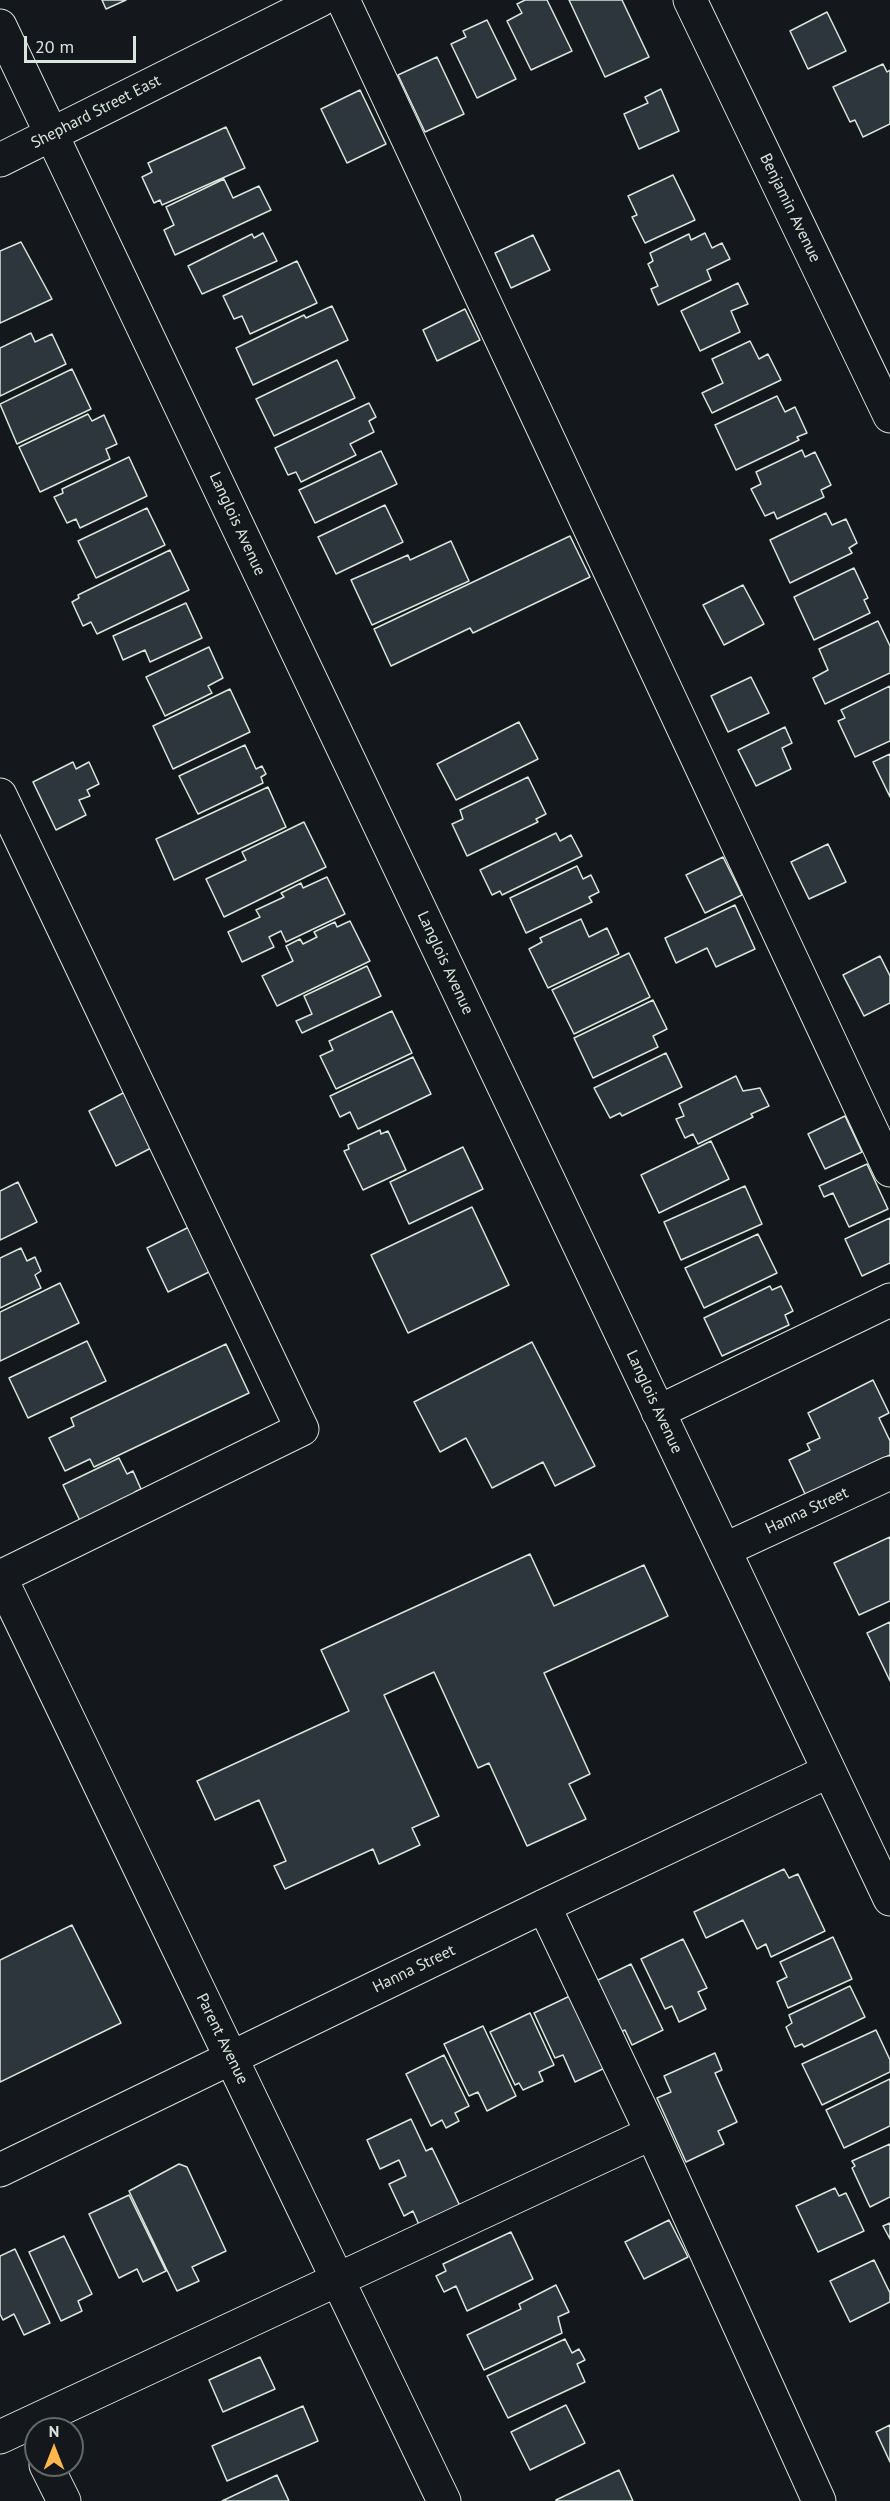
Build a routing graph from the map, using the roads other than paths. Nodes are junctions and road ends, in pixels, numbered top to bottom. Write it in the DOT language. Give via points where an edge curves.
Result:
graph roads {
  1 [pos="320,0"];
  2 [pos="343,0"];
  3 [pos="690,0"];
  4 [pos="0,26"];
  5 [pos="52,134"];
  6 [pos="0,160"];
  7 [pos="890,416"];
  8 [pos="0,795"];
  9 [pos="890,1170"];
  10 [pos="890,1300"];
  11 [pos="658,1412"];
  12 [pos="890,1473"];
  13 [pos="724,1550"];
  14 [pos="0,1577"];
  15 [pos="829,1771"];
  16 [pos="890,1899"];
  17 [pos="544,1905"];
  18 [pos="231,2058"];
  19 [pos="652,2133"];
  20 [pos="0,2170"];
  21 [pos="337,2280"];
  22 [pos="21,2435"];
  23 [pos="52,2477"];
  24 [pos="64,2501"];
  25 [pos="444,2501"];
  26 [pos="819,2501"];
  1 -- 5 [label="street, Shephard Street East"];
  2 -- 9 [label="street"];
  3 -- 7 [label="street, Benjamin Avenue"];
  4 -- 5 [label="street, Langlois Avenue"];
  5 -- 6 [label="street, Shephard Street East"];
  5 -- 11 [label="street, Langlois Avenue"];
  8 -- 14 [label="street" via="302,1429"];
  10 -- 11 [label="street"];
  11 -- 13 [label="street, Langlois Avenue"];
  12 -- 13 [label="street, Hanna Street"];
  13 -- 15 [label="street, Langlois Avenue"];
  14 -- 18 [label="street, Parent Avenue"];
  15 -- 16 [label="street, Langlois Avenue"];
  15 -- 17 [label="street, Hanna Street"];
  17 -- 18 [label="street, Hanna Street"];
  17 -- 19 [label="street"];
  18 -- 20 [label="street, Hanna Street"];
  18 -- 21 [label="street, Parent Avenue"];
  19 -- 21 [label="street"];
  19 -- 26 [label="street"];
  21 -- 22 [label="street"];
  21 -- 25 [label="street, Parent Avenue"];
  23 -- 24 [label="street"];
}
